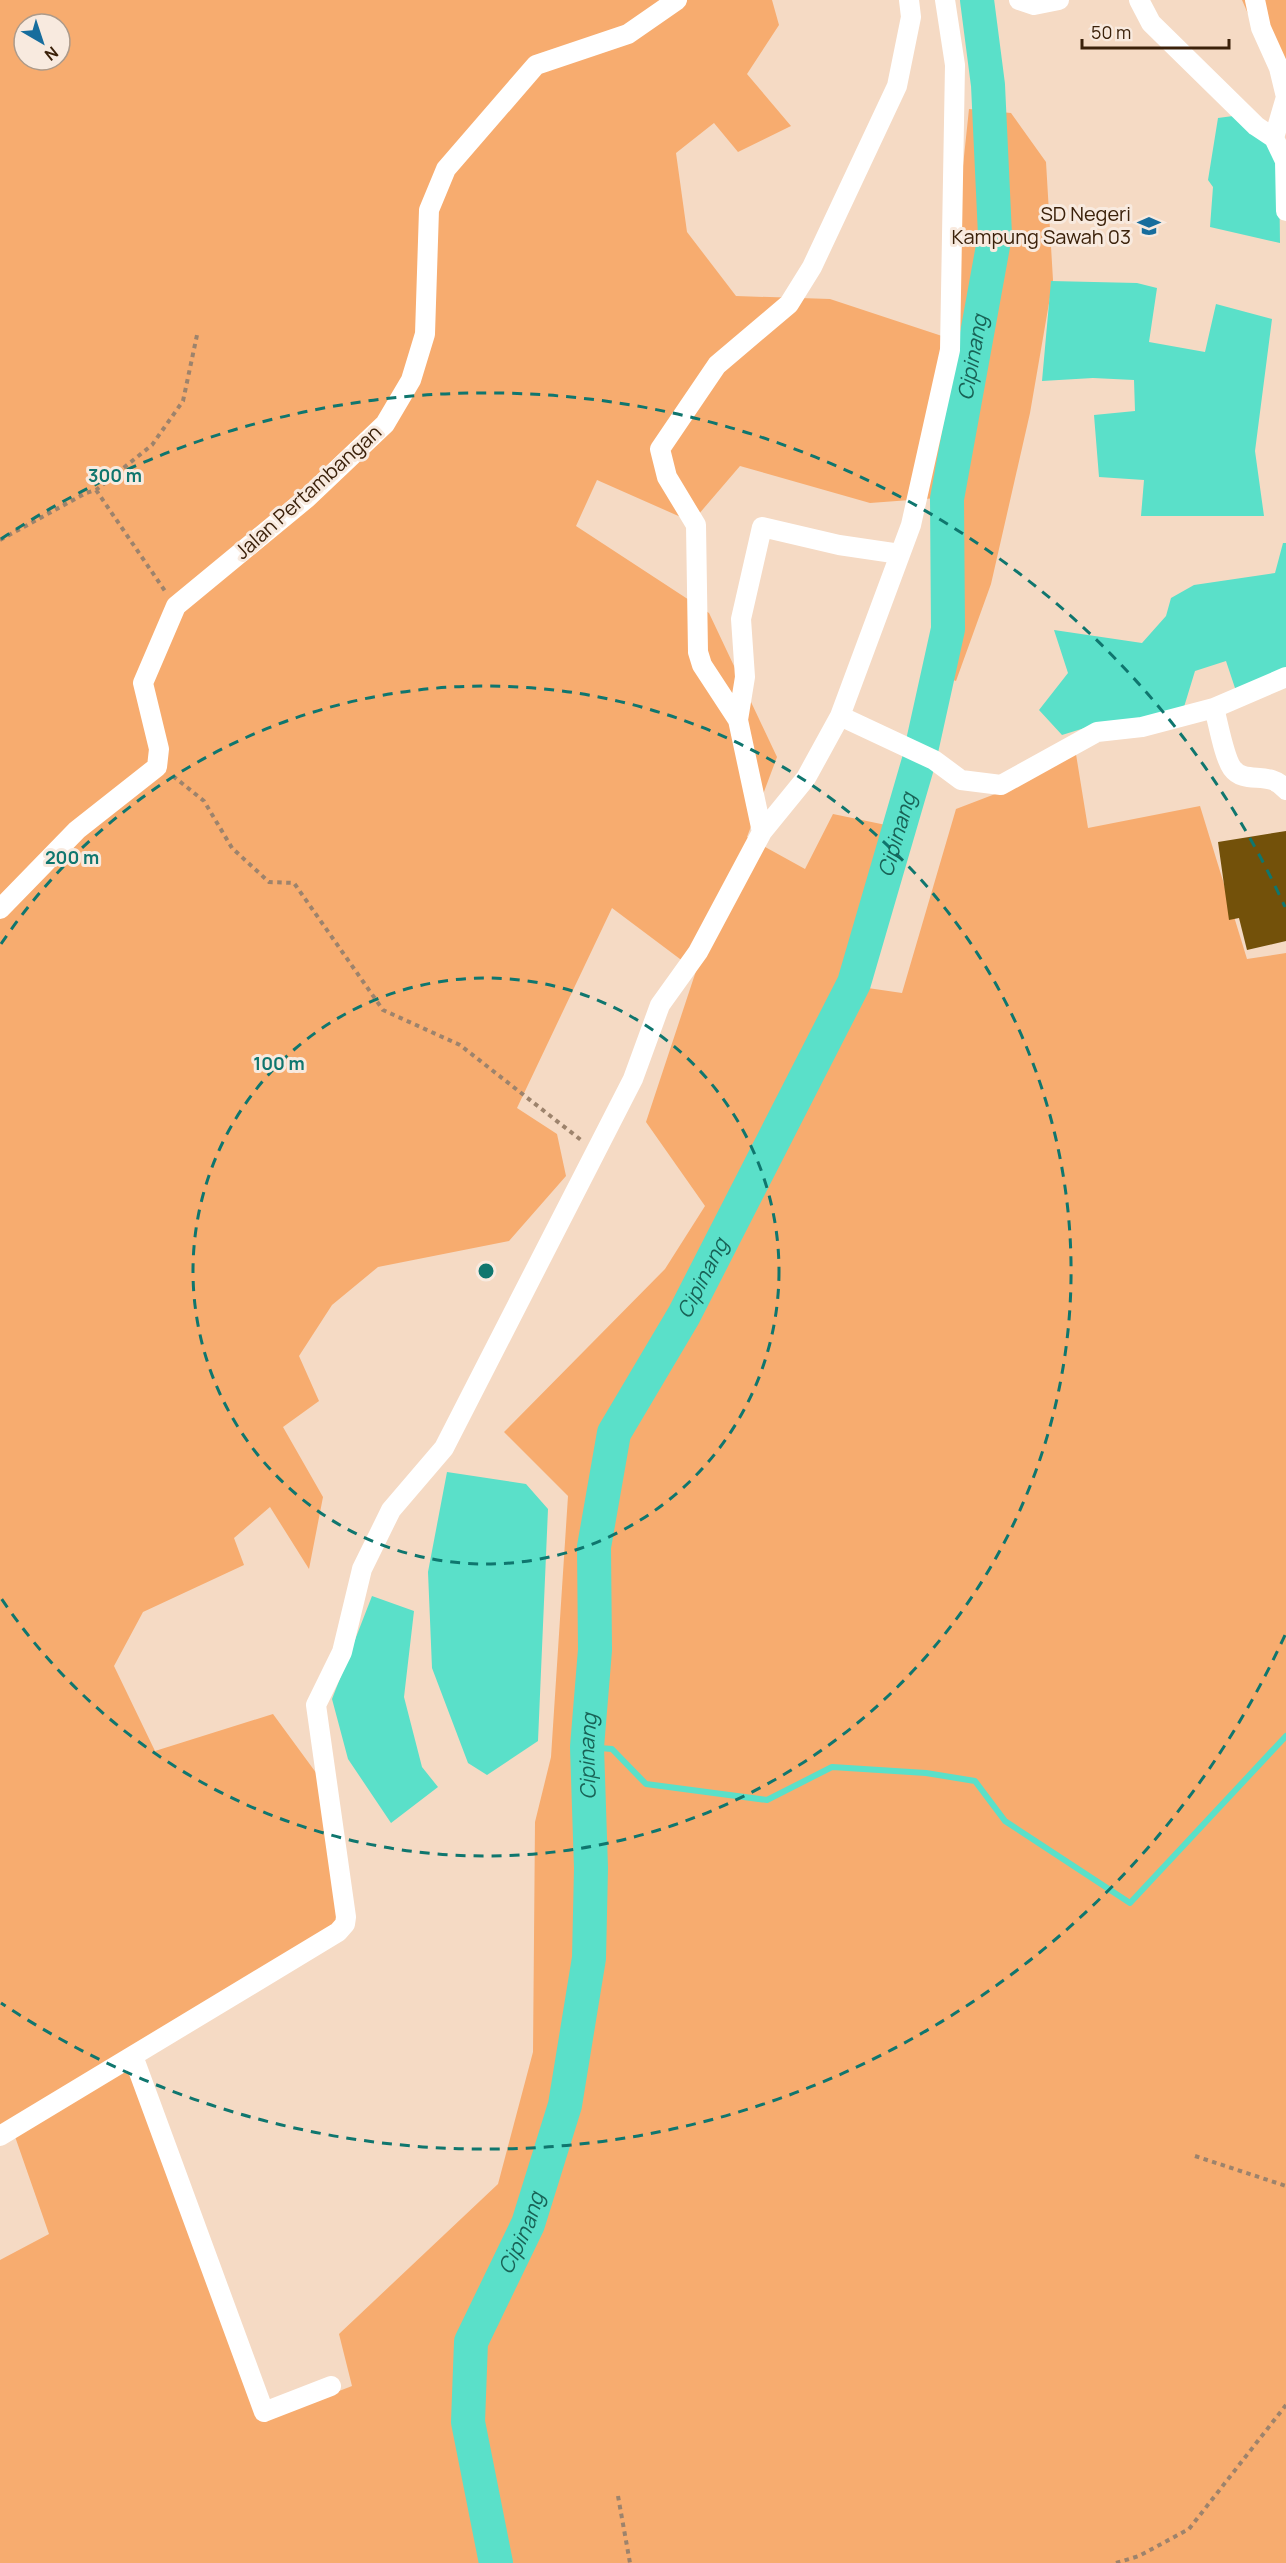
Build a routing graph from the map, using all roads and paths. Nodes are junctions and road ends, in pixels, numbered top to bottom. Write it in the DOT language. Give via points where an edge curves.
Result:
graph roads {
  1 [pos="677,0"];
  2 [pos="909,0"];
  3 [pos="947,0"];
  4 [pos="1019,0"];
  5 [pos="1059,0"];
  6 [pos="1139,0"];
  7 [pos="1255,2"];
  8 [pos="1274,138"];
  9 [pos="1286,211"];
  10 [pos="197,335"];
  11 [pos="96,490"];
  12 [pos="0,540"];
  13 [pos="900,554"];
  14 [pos="176,606"];
  15 [pos="1286,677"];
  16 [pos="1214,708"];
  17 [pos="840,716"];
  18 [pos="738,720"];
  19 [pos="157,767"];
  20 [pos="1286,789"];
  21 [pos="762,832"];
  22 [pos="0,909"];
  23 [pos="595,1151"];
  24 [pos="133,2055"];
  25 [pos="0,2136"];
  26 [pos="1195,2156"];
  27 [pos="1286,2186"];
  28 [pos="331,2386"];
  29 [pos="1286,2405"];
  30 [pos="618,2496"];
  31 [pos="630,2563"];
  32 [pos="1116,2563"];
  1 -- 14 [label="street, Jalan Pertambangan" via="628,34 536,65 446,169 429,210 425,334 411,380 385,424 308,498"];
  2 -- 18 [label="street" via="911,17 897,86 812,267 789,304 717,365 660,449 667,477 696,525 698,652 702,665"];
  3 -- 13 [label="street" via="955,65 950,350 911,525"];
  4 -- 5 [label="street" via="1034,5"];
  6 -- 8 [label="street" via="1151,23 1256,126"];
  7 -- 8 [label="street" via="1260,28 1279,68 1286,97"];
  8 -- 9 [label="street" via="1285,161"];
  10 -- 11 [label="path" via="183,401 152,445"];
  11 -- 12 [label="path"];
  11 -- 14 [label="path"];
  13 -- 17 [label="street"];
  13 -- 18 [label="street" via="762,527 741,619 745,677"];
  14 -- 19 [label="street, Jalan Pertambangan" via="142,683 159,749"];
  15 -- 16 [label="street"];
  16 -- 17 [label="street" via="1142,727 1097,732 1001,785 961,780 934,760"];
  16 -- 20 [label="street" via="1231,766 1239,775 1276,780"];
  17 -- 21 [label="street" via="806,778"];
  18 -- 21 [label="street"];
  19 -- 22 [label="street" via="77,830"];
  19 -- 23 [label="path" via="204,801 232,848 269,882 294,883 383,1010 460,1045"];
  21 -- 23 [label="street" via="698,952 660,1005 633,1079"];
  23 -- 24 [label="street" via="444,1448 391,1510 362,1569 342,1652 316,1705 345,1924 339,1932"];
  24 -- 25 [label="street"];
  24 -- 28 [label="street" via="264,2412"];
  26 -- 27 [label="path"];
  29 -- 32 [label="path" via="1189,2529 1139,2556"];
  30 -- 31 [label="path"];
}
